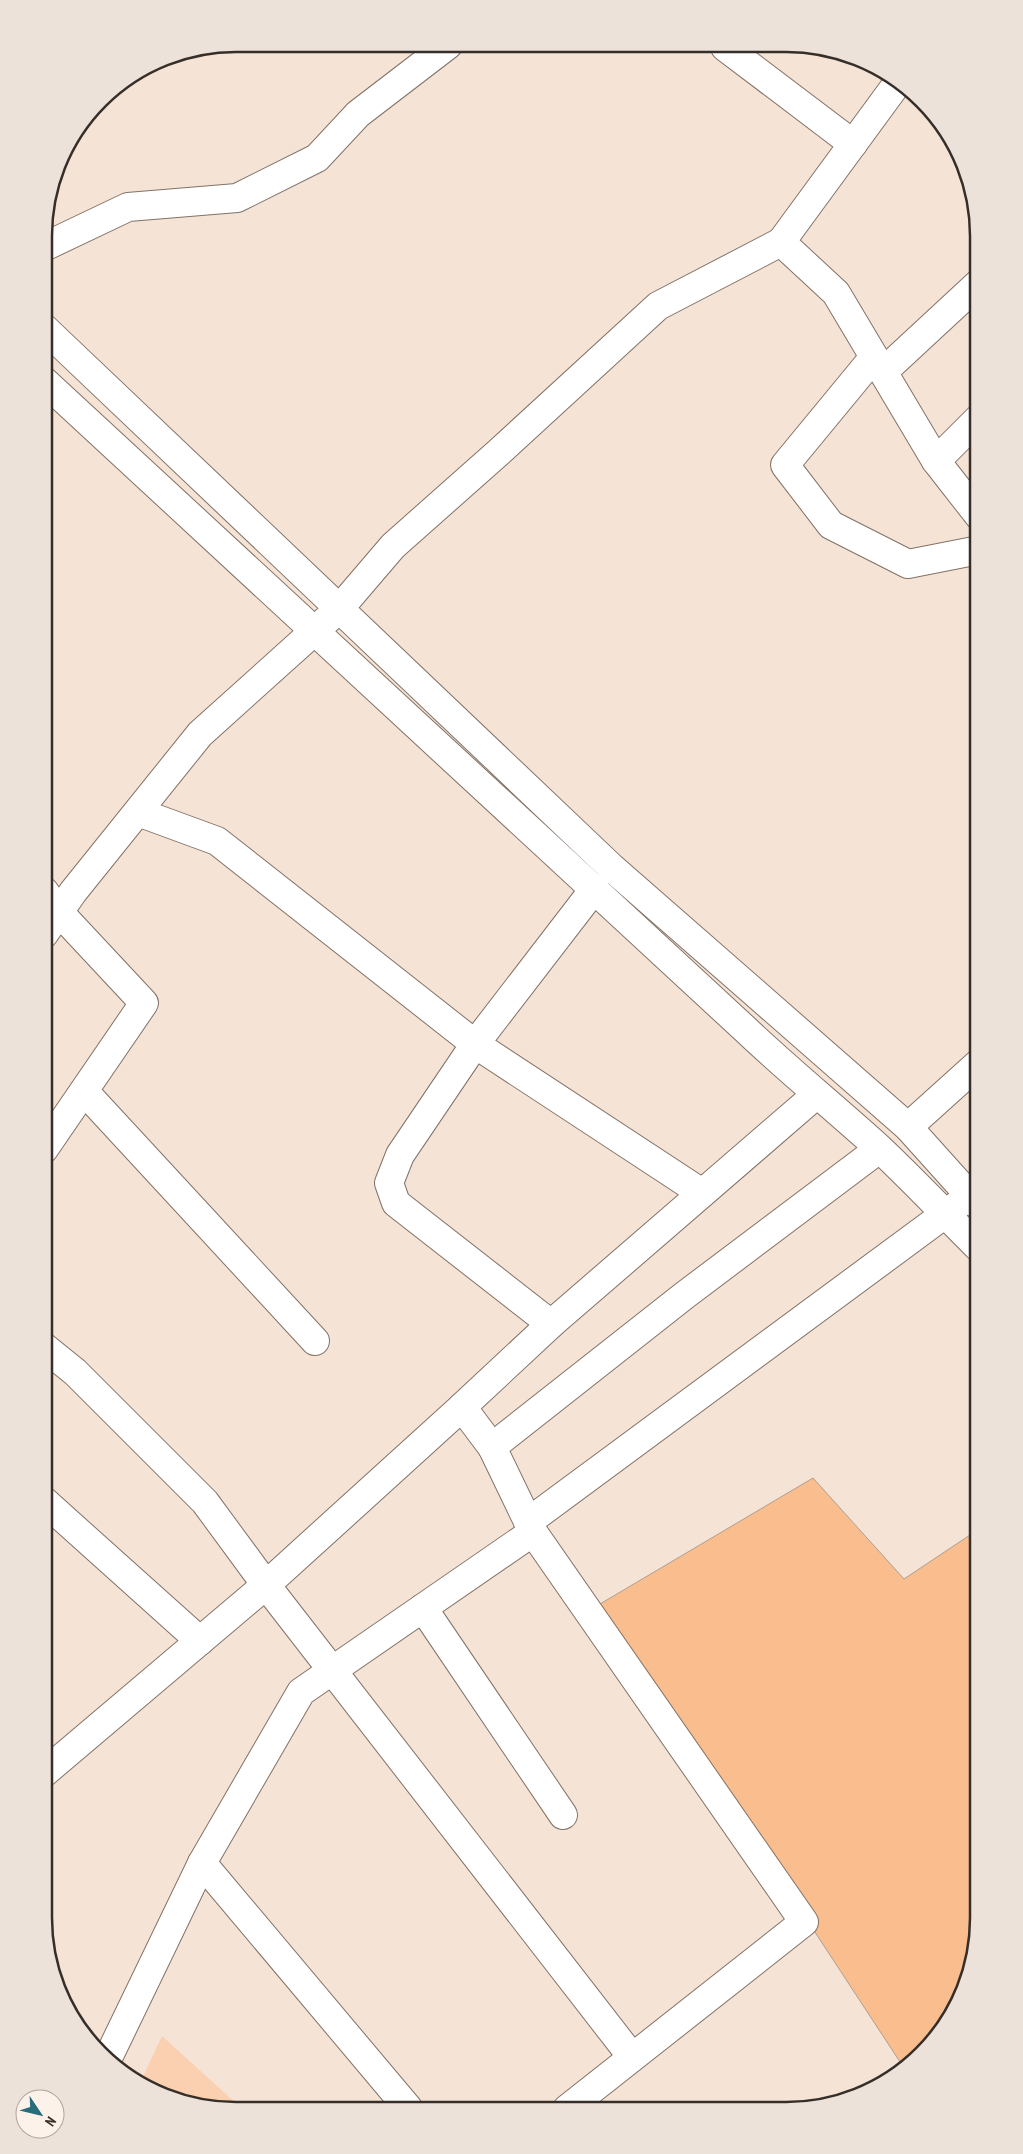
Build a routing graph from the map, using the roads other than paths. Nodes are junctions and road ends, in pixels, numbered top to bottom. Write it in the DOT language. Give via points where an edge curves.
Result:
graph roads {
  1 [pos="439,52"];
  2 [pos="732,52"];
  3 [pos="895,87"];
  4 [pos="853,144"];
  5 [pos="781,242"];
  6 [pos="52,243"];
  7 [pos="970,290"];
  8 [pos="52,336"];
  9 [pos="878,364"];
  10 [pos="52,388"];
  11 [pos="970,427"];
  12 [pos="936,461"];
  13 [pos="970,504"];
  14 [pos="970,552"];
  15 [pos="340,608"];
  16 [pos="316,630"];
  17 [pos="138,812"];
  18 [pos="595,888"];
  19 [pos="52,909"];
  20 [pos="52,915"];
  21 [pos="475,1044"];
  22 [pos="970,1071"];
  23 [pos="84,1091"];
  24 [pos="817,1094"];
  25 [pos="908,1127"];
  26 [pos="52,1137"];
  27 [pos="879,1149"];
  28 [pos="702,1193"];
  29 [pos="970,1193"];
  30 [pos="970,1202"];
  31 [pos="945,1214"];
  32 [pos="970,1239"];
  33 [pos="552,1324"];
  34 [pos="315,1341"];
  35 [pos="52,1353"];
  36 [pos="462,1407"];
  37 [pos="492,1447"];
  38 [pos="52,1508"];
  39 [pos="531,1527"];
  40 [pos="266,1585"];
  41 [pos="424,1608"];
  42 [pos="200,1641"];
  43 [pos="332,1671"];
  44 [pos="52,1766"];
  45 [pos="563,1815"];
  46 [pos="202,1863"];
  47 [pos="111,2052"];
  48 [pos="632,2057"];
  49 [pos="403,2102"];
  50 [pos="576,2102"];
  1 -- 6 [label="street" via="358,114 317,158 237,198 128,207"];
  2 -- 4 [label="street"];
  3 -- 4 [label="street"];
  4 -- 5 [label="street"];
  5 -- 9 [label="street" via="836,293"];
  5 -- 15 [label="street" via="658,306 393,546"];
  7 -- 9 [label="street"];
  8 -- 15 [label="street"];
  9 -- 12 [label="street"];
  9 -- 14 [label="street" via="785,465 831,525 908,564"];
  10 -- 16 [label="street"];
  11 -- 12 [label="street"];
  12 -- 13 [label="street"];
  15 -- 16 [label="street"];
  15 -- 25 [label="street" via="611,867"];
  16 -- 17 [label="street" via="200,734"];
  16 -- 18 [label="street" via="434,743"];
  17 -- 19 [label="street"];
  17 -- 21 [label="street" via="217,842"];
  18 -- 21 [label="street"];
  18 -- 24 [label="street"];
  20 -- 23 [label="street" via="144,1004"];
  21 -- 28 [label="street"];
  21 -- 33 [label="street" via="400,1154 389,1183 396,1203"];
  22 -- 25 [label="street"];
  23 -- 26 [label="street"];
  23 -- 34 [label="street"];
  24 -- 27 [label="street"];
  24 -- 28 [label="street"];
  25 -- 29 [label="street"];
  27 -- 31 [label="street"];
  27 -- 37 [label="street" via="685,1294"];
  28 -- 33 [label="street"];
  30 -- 31 [label="street"];
  31 -- 32 [label="street"];
  31 -- 39 [label="street"];
  33 -- 36 [label="street"];
  35 -- 40 [label="street" via="75,1372 205,1502"];
  36 -- 37 [label="street"];
  36 -- 40 [label="street"];
  37 -- 39 [label="street"];
  38 -- 42 [label="street"];
  39 -- 41 [label="street"];
  39 -- 48 [label="street" via="804,1922"];
  40 -- 42 [label="street"];
  40 -- 43 [label="street"];
  41 -- 43 [label="street"];
  41 -- 45 [label="street"];
  42 -- 44 [label="street"];
  43 -- 46 [label="street" via="301,1692"];
  43 -- 48 [label="street"];
  46 -- 47 [label="street"];
  46 -- 49 [label="street"];
  48 -- 50 [label="street"];
}
